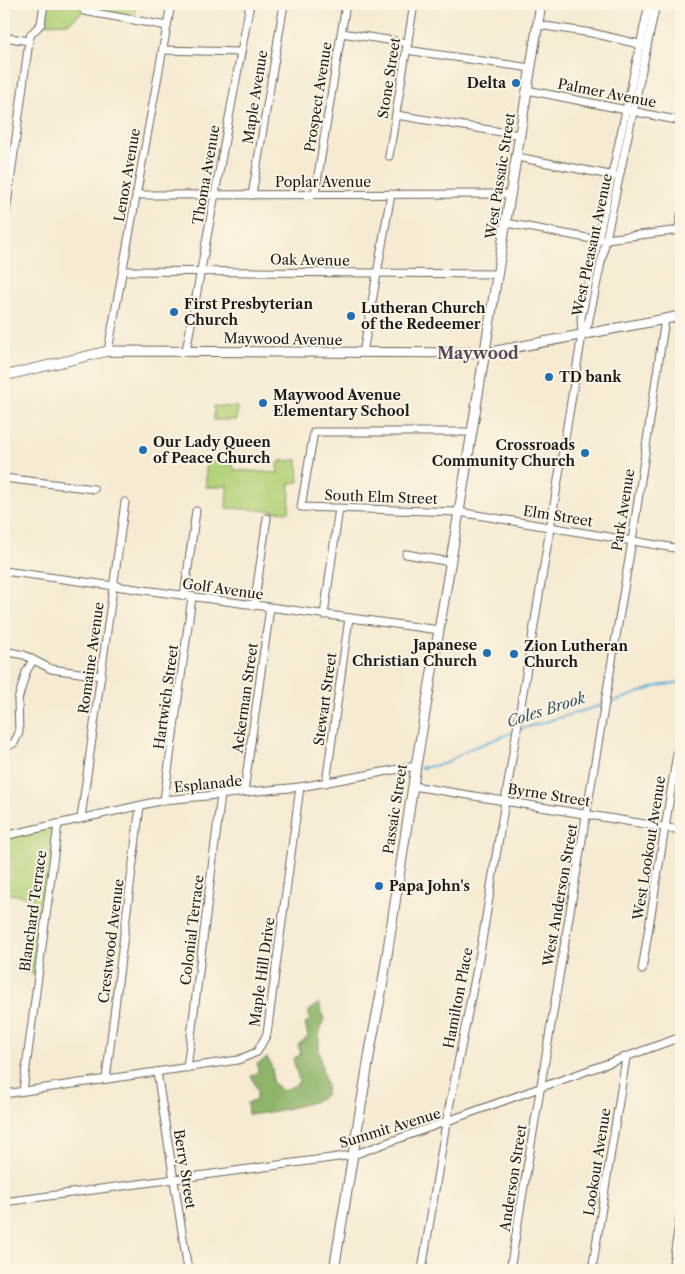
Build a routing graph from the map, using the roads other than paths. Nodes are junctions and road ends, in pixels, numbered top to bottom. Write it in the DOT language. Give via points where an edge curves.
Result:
graph roads {
  1 [pos="44,4"];
  2 [pos="171,4"];
  3 [pos="250,4"];
  4 [pos="284,4"];
  5 [pos="346,4"];
  6 [pos="414,4"];
  7 [pos="540,4"];
  8 [pos="649,4"];
  9 [pos="656,4"];
  10 [pos="84,11"];
  11 [pos="538,25"];
  12 [pos="167,26"];
  13 [pos="341,33"];
  14 [pos="4,37"];
  15 [pos="29,41"];
  16 [pos="644,45"];
  17 [pos="407,47"];
  18 [pos="163,50"];
  19 [pos="241,52"];
  20 [pos="531,68"];
  21 [pos="527,90"];
  22 [pos="630,110"];
  23 [pos="396,115"];
  24 [pos="681,121"];
  25 [pos="520,135"];
  26 [pos="389,156"];
  27 [pos="517,158"];
  28 [pos="7,174"];
  29 [pos="616,176"];
  30 [pos="252,194"];
  31 [pos="316,194"];
  32 [pos="390,194"];
  33 [pos="511,194"];
  34 [pos="136,195"];
  35 [pos="215,195"];
  36 [pos="681,215"];
  37 [pos="506,223"];
  38 [pos="4,227"];
  39 [pos="680,231"];
  40 [pos="606,239"];
  41 [pos="598,240"];
  42 [pos="123,271"];
  43 [pos="201,272"];
  44 [pos="377,274"];
  45 [pos="498,274"];
  46 [pos="681,316"];
  47 [pos="665,319"];
  48 [pos="582,336"];
  49 [pos="108,350"];
  50 [pos="186,351"];
  51 [pos="363,353"];
  52 [pos="485,353"];
  53 [pos="4,376"];
  54 [pos="472,432"];
  55 [pos="4,478"];
  56 [pos="94,489"];
  57 [pos="125,502"];
  58 [pos="339,508"];
  59 [pos="196,511"];
  60 [pos="460,512"];
  61 [pos="267,518"];
  62 [pos="551,528"];
  63 [pos="632,541"];
  64 [pos="681,549"];
  65 [pos="406,554"];
  66 [pos="450,562"];
  67 [pos="4,571"];
  68 [pos="113,586"];
  69 [pos="188,597"];
  70 [pos="254,606"];
  71 [pos="270,608"];
  72 [pos="324,615"];
  73 [pos="349,618"];
  74 [pos="439,630"];
  75 [pos="4,651"];
  76 [pos="33,660"];
  77 [pos="101,676"];
  78 [pos="604,704"];
  79 [pos="681,730"];
  80 [pos="4,748"];
  81 [pos="416,766"];
  82 [pos="326,783"];
  83 [pos="413,786"];
  84 [pos="300,787"];
  85 [pos="244,792"];
  86 [pos="221,795"];
  87 [pos="164,800"];
  88 [pos="504,801"];
  89 [pos="140,806"];
  90 [pos="586,814"];
  91 [pos="81,818"];
  92 [pos="58,824"];
  93 [pos="665,827"];
  94 [pos="681,830"];
  95 [pos="4,836"];
  96 [pos="642,970"];
  97 [pos="681,1037"];
  98 [pos="626,1058"];
  99 [pos="187,1068"];
  100 [pos="158,1072"];
  101 [pos="106,1079"];
  102 [pos="540,1089"];
  103 [pos="23,1091"];
  104 [pos="4,1094"];
  105 [pos="446,1123"];
  106 [pos="353,1155"];
  107 [pos="174,1179"];
  108 [pos="4,1202"];
  109 [pos="681,1211"];
  110 [pos="188,1270"];
  111 [pos="334,1270"];
  112 [pos="422,1270"];
  113 [pos="510,1270"];
  114 [pos="592,1270"];
  115 [pos="672,1270"];
  1 -- 15 [label="street" via="40,24"];
  2 -- 12 [label="street, Lenox Avenue"];
  3 -- 19 [label="street, Thoma Avenue"];
  4 -- 30 [label="street, Maple Avenue"];
  5 -- 13 [label="street, Prospect Avenue"];
  6 -- 17 [label="street, Stone Street"];
  7 -- 11 [label="main road, West Passaic Street"];
  8 -- 16 [label="street, West Pleasant Avenue"];
  9 -- 16 [label="street, West Pleasant Avenue"];
  10 -- 12 [label="street"];
  11 -- 16 [label="street"];
  11 -- 20 [label="main road, West Passaic Street"];
  12 -- 18 [label="street, Lenox Avenue"];
  13 -- 17 [label="street"];
  13 -- 31 [label="street, Prospect Avenue"];
  14 -- 15 [label="street"];
  15 -- 28 [label="street"];
  16 -- 22 [label="street, West Pleasant Avenue"];
  17 -- 20 [label="street"];
  17 -- 23 [label="street, Stone Street"];
  18 -- 19 [label="street"];
  18 -- 34 [label="street, Lenox Avenue"];
  19 -- 35 [label="street, Thoma Avenue"];
  20 -- 21 [label="main road, West Passaic Street"];
  21 -- 22 [label="street, Palmer Avenue"];
  21 -- 25 [label="main road, West Passaic Street"];
  22 -- 24 [label="street, Palmer Avenue"];
  22 -- 29 [label="street, West Pleasant Avenue"];
  23 -- 25 [label="street"];
  23 -- 26 [label="street, Stone Street"];
  25 -- 27 [label="main road, West Passaic Street"];
  27 -- 29 [label="street"];
  27 -- 33 [label="main road, West Passaic Street"];
  28 -- 38 [label="street"];
  29 -- 40 [label="street, West Pleasant Avenue"];
  29 -- 41 [label="street, West Pleasant Avenue"];
  30 -- 31 [label="street, Poplar Avenue"];
  30 -- 35 [label="street, Poplar Avenue"];
  31 -- 32 [label="street, Poplar Avenue"];
  32 -- 33 [label="street, Poplar Avenue"];
  32 -- 44 [label="street"];
  33 -- 37 [label="main road, West Passaic Street"];
  34 -- 35 [label="street, Poplar Avenue"];
  34 -- 42 [label="street, Lenox Avenue"];
  35 -- 43 [label="street, Thoma Avenue"];
  36 -- 39 [label="street"];
  37 -- 41 [label="street"];
  37 -- 45 [label="main road, West Passaic Street"];
  39 -- 40 [label="street"];
  40 -- 41 [label="street"];
  40 -- 48 [label="street, West Pleasant Avenue" via="588,324"];
  41 -- 48 [label="street, West Pleasant Avenue" via="581,318"];
  42 -- 43 [label="street, Oak Avenue"];
  42 -- 49 [label="street, Lenox Avenue"];
  43 -- 44 [label="street, Oak Avenue"];
  43 -- 50 [label="street, Thoma Avenue"];
  44 -- 45 [label="street, Oak Avenue"];
  44 -- 51 [label="street"];
  45 -- 52 [label="main road, West Passaic Street"];
  46 -- 47 [label="main road, Maywood Avenue"];
  47 -- 48 [label="main road, Maywood Avenue"];
  47 -- 63 [label="street, Park Avenue"];
  48 -- 52 [label="main road, Maywood Avenue"];
  48 -- 62 [label="street, Hamilton Place"];
  49 -- 50 [label="main road, Maywood Avenue"];
  49 -- 53 [label="main road, Maywood Avenue"];
  50 -- 51 [label="main road, Maywood Avenue"];
  51 -- 52 [label="main road, Maywood Avenue"];
  52 -- 54 [label="main road, Passaic Street"];
  54 -- 58 [label="street, South Elm Street" via="314,432 302,507"];
  54 -- 60 [label="main road, Passaic Street"];
  55 -- 56 [label="street"];
  57 -- 68 [label="street, Romaine Avenue"];
  58 -- 60 [label="street, South Elm Street"];
  58 -- 72 [label="street"];
  59 -- 69 [label="street, Hartwich Street"];
  60 -- 62 [label="street, Elm Street"];
  60 -- 66 [label="main road, Passaic Street"];
  61 -- 70 [label="street"];
  62 -- 63 [label="street, Elm Street"];
  62 -- 88 [label="street, Hamilton Place"];
  63 -- 64 [label="street, Elm Street"];
  63 -- 78 [label="street, Park Avenue"];
  65 -- 66 [label="street"];
  66 -- 74 [label="main road, Passaic Street"];
  67 -- 68 [label="street, Golf Avenue"];
  68 -- 69 [label="street, Golf Avenue"];
  68 -- 77 [label="street, Romaine Avenue"];
  69 -- 70 [label="street, Golf Avenue"];
  69 -- 87 [label="street, Hartwich Street"];
  70 -- 71 [label="street, Golf Avenue"];
  71 -- 72 [label="street, Golf Avenue"];
  71 -- 85 [label="street, Ackerman Street"];
  72 -- 73 [label="street, Golf Avenue"];
  73 -- 74 [label="street, Golf Avenue"];
  73 -- 82 [label="street, Stewart Street"];
  74 -- 81 [label="main road, Passaic Street"];
  75 -- 76 [label="street"];
  76 -- 77 [label="street" via="51,669"];
  76 -- 80 [label="street" via="18,700 19,733 14,743"];
  77 -- 91 [label="street, Romaine Avenue"];
  78 -- 90 [label="street, West Anderson Street"];
  79 -- 93 [label="street, West Lookout Avenue"];
  81 -- 82 [label="street, Esplanade"];
  81 -- 83 [label="main road, Passaic Street"];
  82 -- 84 [label="street, Esplanade"];
  83 -- 88 [label="street, Byrne Street"];
  83 -- 106 [label="main road, Passaic Street"];
  84 -- 85 [label="street, Esplanade"];
  84 -- 99 [label="street, Maple Hill Drive" via="265,1041 257,1052 245,1059"];
  85 -- 86 [label="street, Esplanade"];
  86 -- 87 [label="street, Esplanade"];
  86 -- 99 [label="street, Colonial Terrace"];
  87 -- 89 [label="street, Esplanade"];
  88 -- 90 [label="street, Byrne Street"];
  88 -- 105 [label="street, Hamilton Place" via="480,953"];
  89 -- 91 [label="street, Esplanade"];
  89 -- 101 [label="street, Crestwood Avenue"];
  90 -- 93 [label="street, Byrne Street"];
  90 -- 102 [label="street, West Anderson Street"];
  91 -- 92 [label="street, Esplanade"];
  92 -- 95 [label="street, Esplanade"];
  92 -- 103 [label="street, Blanchard Terrace"];
  93 -- 94 [label="street, Byrne Street"];
  93 -- 96 [label="street, West Lookout Avenue"];
  97 -- 98 [label="street, Summit Avenue"];
  98 -- 102 [label="street, Summit Avenue"];
  98 -- 114 [label="street, Lookout Avenue"];
  99 -- 100 [label="street, Maple Hill Drive"];
  100 -- 101 [label="street, Maple Hill Drive"];
  100 -- 107 [label="street, Berry Street"];
  101 -- 103 [label="street, Maple Hill Drive"];
  102 -- 105 [label="street, Summit Avenue"];
  102 -- 113 [label="street, Anderson Street"];
  103 -- 104 [label="street, Maple Hill Drive"];
  105 -- 106 [label="street, Summit Avenue"];
  105 -- 112 [label="street, Hamilton Place"];
  106 -- 107 [label="street, Summit Avenue"];
  106 -- 111 [label="main road, Passaic Street"];
  107 -- 108 [label="street, Summit Avenue"];
  107 -- 110 [label="street, Berry Street"];
  109 -- 115 [label="street"];
}
